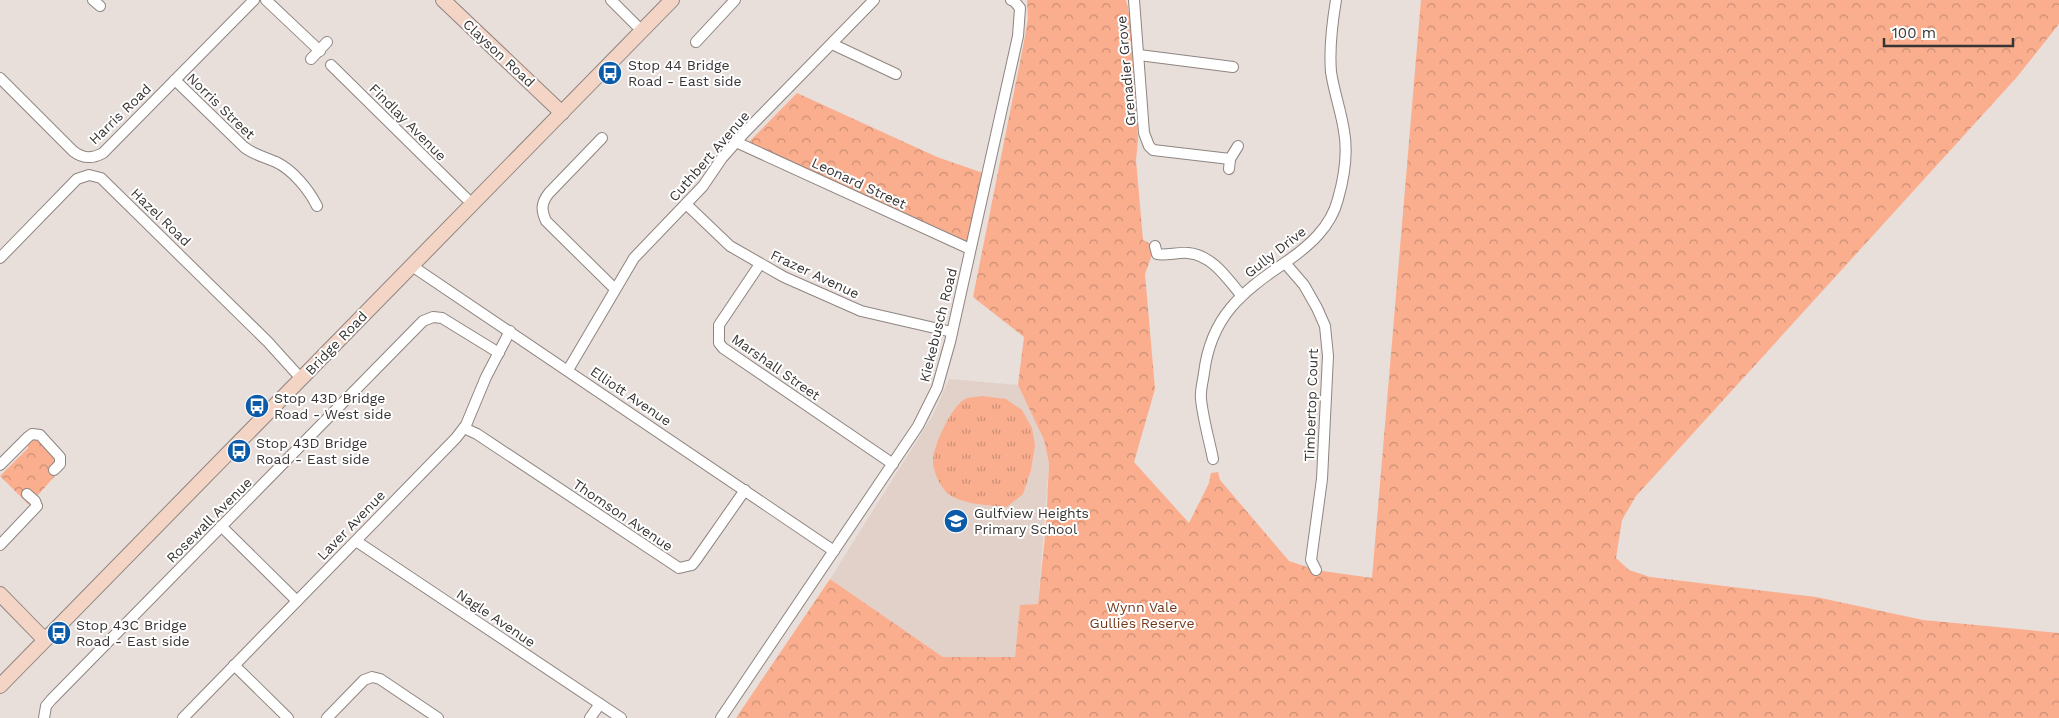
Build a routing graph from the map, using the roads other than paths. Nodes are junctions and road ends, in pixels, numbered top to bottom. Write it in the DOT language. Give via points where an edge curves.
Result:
graph roads {
  1 [pos="254,0"];
  2 [pos="266,0"];
  3 [pos="443,0"];
  4 [pos="611,0"];
  5 [pos="660,0"];
  6 [pos="672,0"];
  7 [pos="874,0"];
  8 [pos="1013,0"];
  9 [pos="1134,0"];
  10 [pos="1336,0"];
  11 [pos="734,1"];
  12 [pos="639,28"];
  13 [pos="327,42"];
  14 [pos="696,42"];
  15 [pos="832,44"];
  16 [pos="320,51"];
  17 [pos="1139,55"];
  18 [pos="311,59"];
  19 [pos="331,65"];
  20 [pos="1233,66"];
  21 [pos="896,74"];
  22 [pos="0,78"];
  23 [pos="175,80"];
  24 [pos="559,110"];
  25 [pos="602,138"];
  26 [pos="736,142"];
  27 [pos="1238,146"];
  28 [pos="469,201"];
  29 [pos="686,204"];
  30 [pos="317,206"];
  31 [pos="1155,246"];
  32 [pos="970,249"];
  33 [pos="0,258"];
  34 [pos="1285,263"];
  35 [pos="408,264"];
  36 [pos="760,264"];
  37 [pos="615,289"];
  38 [pos="1241,295"];
  39 [pos="510,331"];
  40 [pos="952,332"];
  41 [pos="499,353"];
  42 [pos="568,370"];
  43 [pos="300,375"];
  44 [pos="464,428"];
  45 [pos="1213,459"];
  46 [pos="893,464"];
  47 [pos="0,465"];
  48 [pos="54,470"];
  49 [pos="744,490"];
  50 [pos="27,494"];
  51 [pos="221,526"];
  52 [pos="356,541"];
  53 [pos="0,546"];
  54 [pos="834,551"];
  55 [pos="1316,570"];
  56 [pos="0,594"];
  57 [pos="297,601"];
  58 [pos="43,637"];
  59 [pos="234,665"];
  60 [pos="0,676"];
  61 [pos="0,686"];
  62 [pos="600,704"];
  63 [pos="44,718"];
  64 [pos="183,718"];
  65 [pos="288,718"];
  66 [pos="327,718"];
  67 [pos="438,718"];
  68 [pos="590,718"];
  69 [pos="621,718"];
  70 [pos="721,718"];
  1 -- 23 [label="street, Harris Road"];
  2 -- 16 [label="street"];
  3 -- 24 [label="main road, Clayson Road"];
  4 -- 12 [label="street"];
  5 -- 12 [label="main road, Bridge Road"];
  6 -- 12 [label="main road, Bridge Road"];
  7 -- 15 [label="street, Cuthbert Avenue"];
  8 -- 32 [label="street, Kiekebusch Road" via="1021,13 1018,36"];
  9 -- 17 [label="street, Grenadier Grove"];
  10 -- 34 [label="street, Gully Drive" via="1330,41 1346,155 1338,200 1321,233"];
  11 -- 14 [label="street"];
  12 -- 24 [label="main road, Bridge Road"];
  13 -- 16 [label="street"];
  15 -- 21 [label="street"];
  15 -- 26 [label="street, Cuthbert Avenue"];
  16 -- 18 [label="street"];
  17 -- 20 [label="street"];
  17 -- 27 [label="street, Grenadier Grove" via="1144,133 1153,150 1230,164"];
  19 -- 28 [label="street, Findlay Avenue"];
  22 -- 23 [label="street, Harris Road" via="73,151 88,158 103,153"];
  23 -- 30 [label="street, Norris Street" via="250,152 284,167 311,194"];
  24 -- 28 [label="main road, Bridge Road"];
  25 -- 37 [label="street" via="548,193 542,208 546,221"];
  26 -- 29 [label="street, Cuthbert Avenue"];
  26 -- 32 [label="street, Leonard Street"];
  28 -- 35 [label="main road, Bridge Road"];
  29 -- 36 [label="street, Frazer Avenue" via="730,246"];
  29 -- 37 [label="street, Cuthbert Avenue" via="641,250"];
  31 -- 38 [label="street" via="1160,255 1190,253 1205,258"];
  32 -- 40 [label="street, Kiekebusch Road"];
  33 -- 43 [label="street, Hazel Road" via="77,179 89,175 101,178"];
  34 -- 38 [label="street, Gully Drive"];
  34 -- 55 [label="street, Timbertop Court" via="1304,285 1325,326 1328,356 1322,479 1306,564"];
  35 -- 39 [label="street, Elliott Avenue"];
  35 -- 43 [label="main road, Bridge Road"];
  36 -- 40 [label="street, Frazer Avenue" via="861,311"];
  36 -- 46 [label="street, Marshall Street" via="719,325 718,343"];
  37 -- 42 [label="street, Cuthbert Avenue"];
  38 -- 45 [label="street, Gully Drive" via="1223,316 1205,362 1201,397"];
  39 -- 41 [label="street, Laver Avenue"];
  39 -- 42 [label="street, Elliott Avenue"];
  40 -- 46 [label="street, Kiekebusch Road" via="929,406"];
  41 -- 44 [label="street, Laver Avenue"];
  41 -- 51 [label="street, Rosewall Avenue" via="442,318 423,321"];
  42 -- 49 [label="street, Elliott Avenue"];
  43 -- 58 [label="main road, Bridge Road"];
  44 -- 49 [label="street, Thomson Avenue" via="680,568 692,565"];
  44 -- 52 [label="street, Laver Avenue"];
  46 -- 54 [label="street, Kiekebusch Road"];
  47 -- 48 [label="street" via="28,436 36,434 60,457 60,464"];
  49 -- 54 [label="street, Elliott Avenue"];
  50 -- 53 [label="street" via="37,506"];
  51 -- 57 [label="street"];
  51 -- 63 [label="street, Rosewall Avenue" via="51,700"];
  52 -- 57 [label="street, Laver Avenue"];
  52 -- 62 [label="street, Nagle Avenue"];
  54 -- 70 [label="street, Kiekebusch Road"];
  56 -- 58 [label="main road"];
  57 -- 59 [label="street, Laver Avenue"];
  58 -- 60 [label="main road, Bridge Road"];
  58 -- 61 [label="main road, Bridge Road"];
  59 -- 64 [label="street, Laver Avenue"];
  59 -- 65 [label="street"];
  62 -- 68 [label="street"];
  62 -- 69 [label="street, Nagle Avenue"];
  66 -- 67 [label="street" via="364,680 372,677 380,679"];
}
